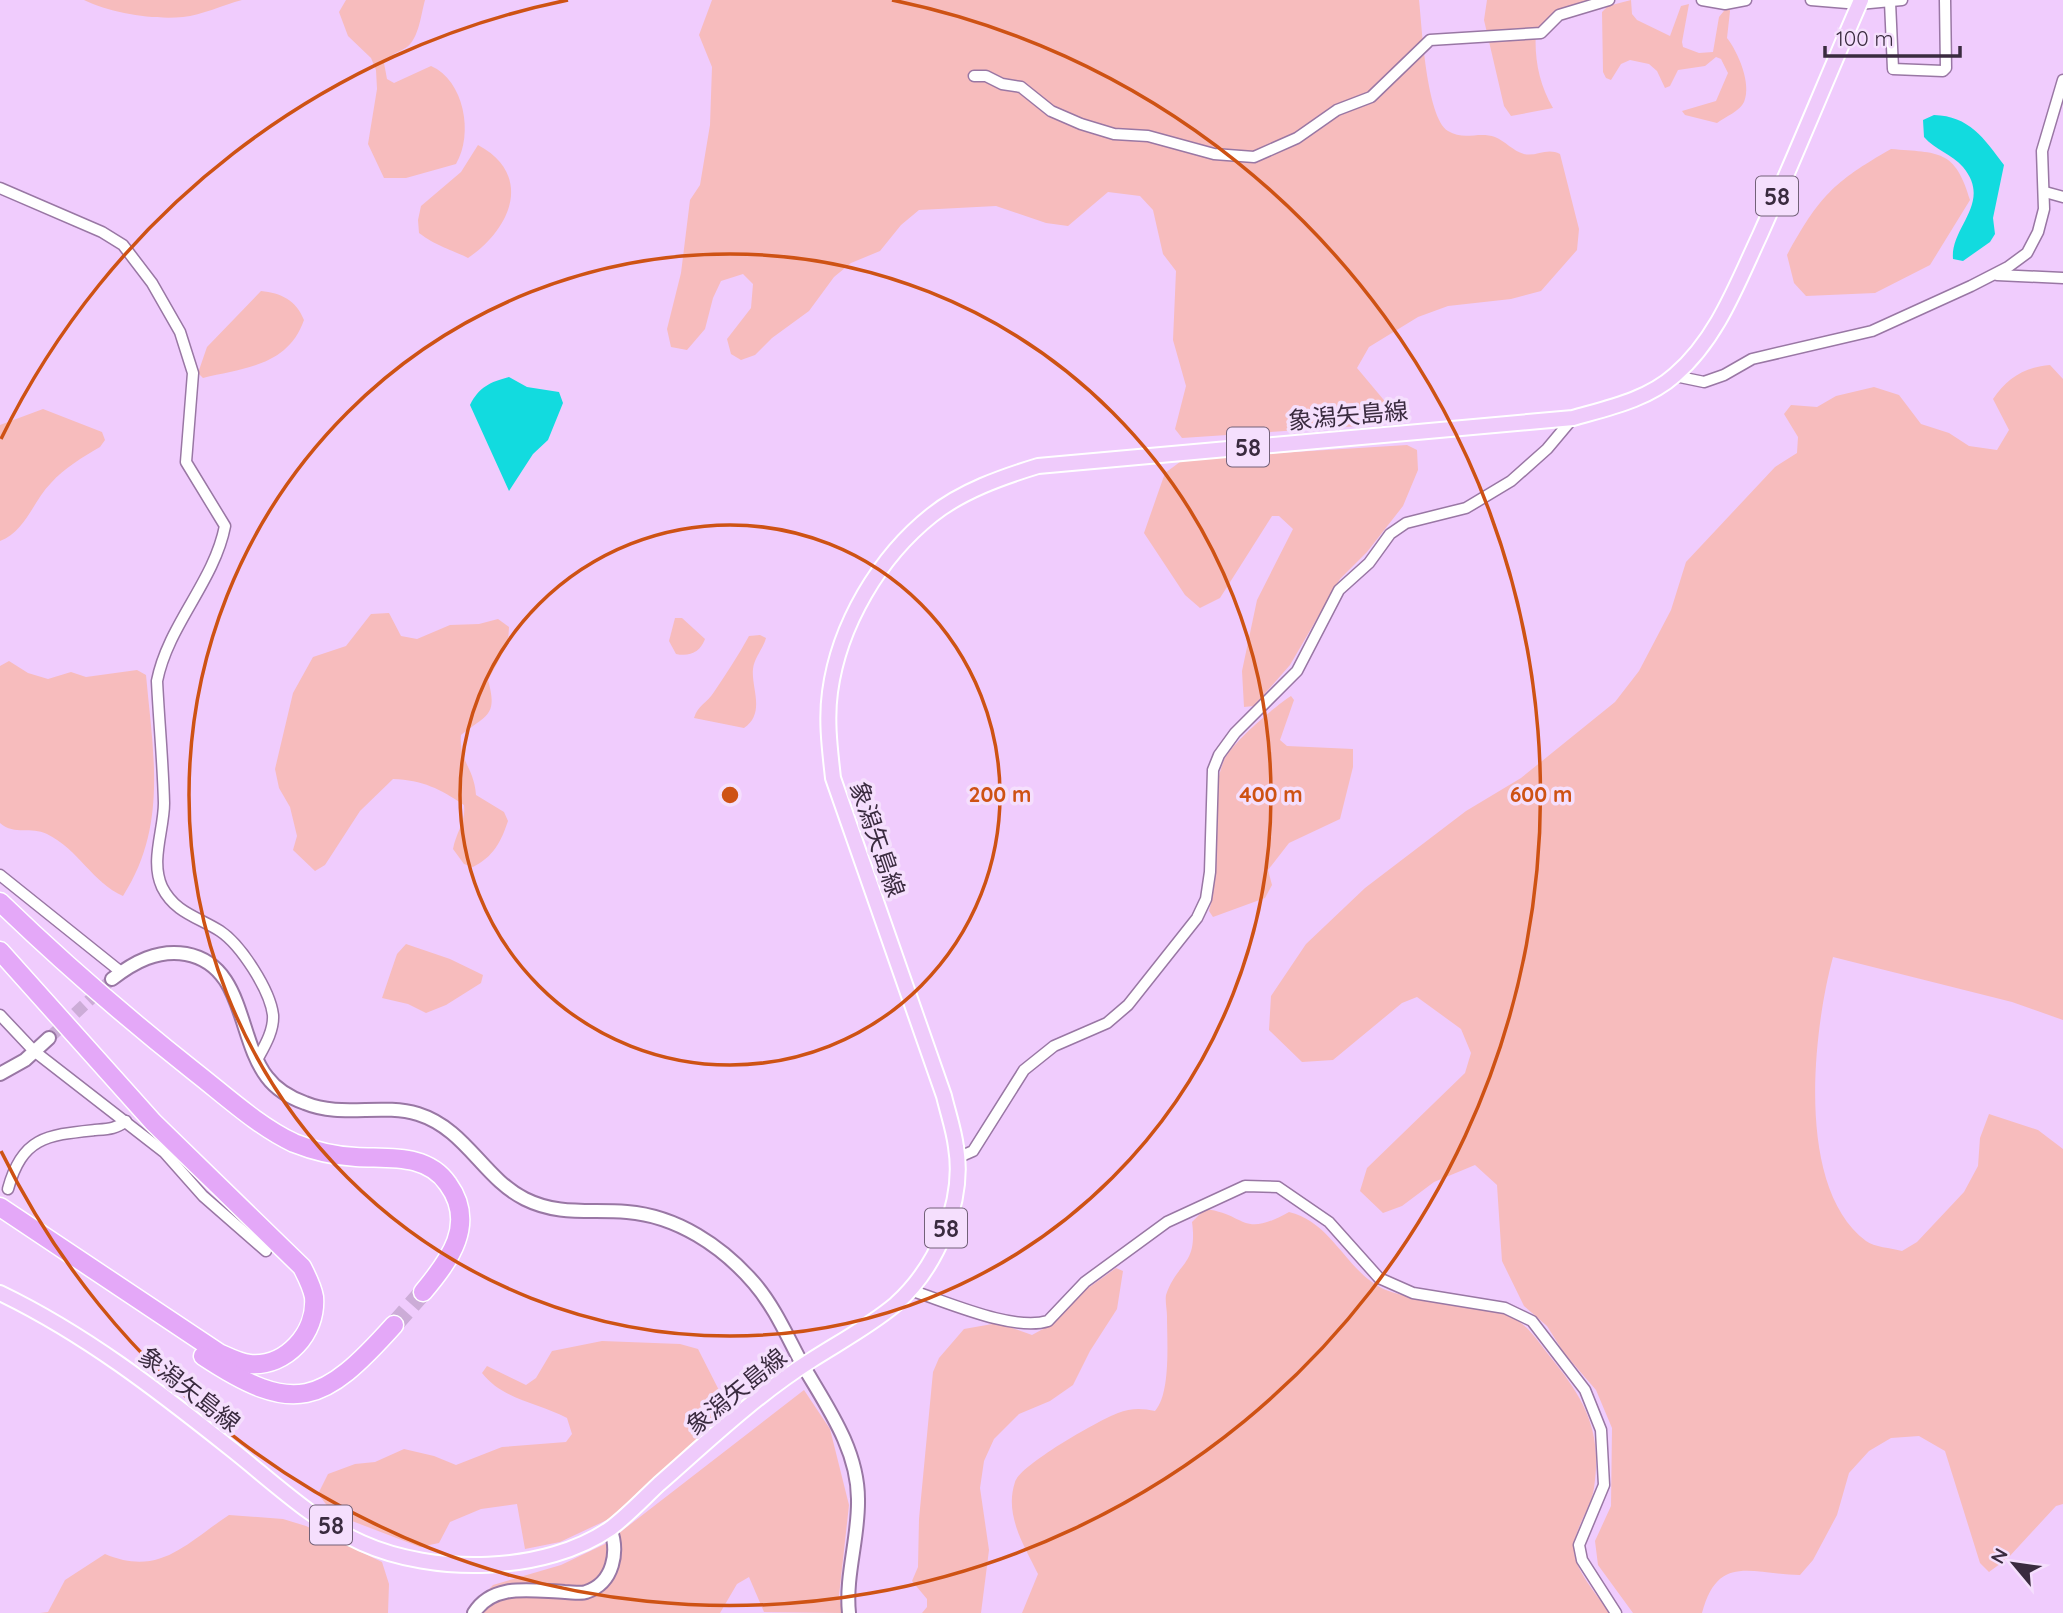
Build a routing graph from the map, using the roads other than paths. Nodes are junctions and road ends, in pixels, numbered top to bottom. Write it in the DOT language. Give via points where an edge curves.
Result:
graph roads {
  1 [pos="1609,0"];
  2 [pos="1702,0"];
  3 [pos="1746,0"];
  4 [pos="1811,0"];
  5 [pos="1902,0"];
  6 [pos="1945,0"];
  7 [pos="1860,2"];
  8 [pos="1890,2"];
  9 [pos="974,76"];
  10 [pos="2063,80"];
  11 [pos="0,187"];
  12 [pos="2045,192"];
  13 [pos="2063,197"];
  14 [pos="1993,275"];
  15 [pos="2063,278"];
  16 [pos="1675,376"];
  17 [pos="1573,418"];
  18 [pos="0,875"];
  19 [pos="0,902"];
  20 [pos="0,951"];
  21 [pos="117,975"];
  22 [pos="0,1014"];
  23 [pos="49,1038"];
  24 [pos="34,1051"];
  25 [pos="257,1060"];
  26 [pos="0,1074"];
  27 [pos="126,1121"];
  28 [pos="957,1158"];
  29 [pos="8,1189"];
  30 [pos="0,1207"];
  31 [pos="0,1220"];
  32 [pos="266,1251"];
  33 [pos="910,1290"];
  34 [pos="423,1292"];
  35 [pos="0,1293"];
  36 [pos="394,1325"];
  37 [pos="803,1365"];
  38 [pos="610,1528"];
  39 [pos="474,1613"];
  40 [pos="849,1613"];
  41 [pos="1616,1613"];
  1 -- 9 [label="street" via="1559,15 1541,33 1430,40 1371,97 1337,110 1297,138 1254,157 1214,154 1148,136 1114,134 1051,110 1021,87"];
  2 -- 3 [label="street" via="1725,4"];
  4 -- 7 [label="street"];
  5 -- 8 [label="street"];
  6 -- 8 [label="street" via="1943,71 1893,69"];
  7 -- 8 [label="street"];
  7 -- 16 [label="main road, 象潟矢島線 / 58" via="1720,318"];
  10 -- 12 [label="street" via="2042,151"];
  11 -- 25 [label="street" via="123,245 152,283 180,332 190,362 186,462 225,526 211,570 160,663 157,681 164,806 157,863 163,888 177,907 223,933 241,949 261,984 273,1014"];
  12 -- 13 [label="street"];
  12 -- 14 [label="street" via="2038,232 2027,253"];
  14 -- 15 [label="street"];
  14 -- 16 [label="street" via="1872,331 1752,359 1704,382"];
  16 -- 17 [label="main road, 象潟矢島線 / 58" via="1644,396"];
  17 -- 28 [label="street" via="1511,481 1466,508 1406,523 1390,534 1339,590 1297,671 1219,755 1213,770 1210,872 1197,919 1128,1005 1107,1023 1054,1046 1024,1070 973,1151"];
  17 -- 28 [label="main road, 象潟矢島線 / 58" via="1038,466 976,489 933,514 883,568 858,607 836,660 828,735 833,778 944,1096"];
  18 -- 21 [label="street"];
  19 -- 34 [label="highway" via="159,1043 275,1133 317,1151 408,1160 436,1172 455,1195 460,1224 453,1254"];
  20 -- 30 [label="highway" via="153,1122 302,1267 314,1296 310,1325 279,1359 250,1364 236,1360"];
  21 -- 25 [label="street" via="157,953 195,956 213,966 237,1002"];
  22 -- 24 [label="street"];
  23 -- 24 [label="street"];
  24 -- 26 [label="street"];
  24 -- 27 [label="street"];
  25 -- 37 [label="street" via="268,1079 306,1104 331,1111 417,1114 437,1122 458,1135 523,1199 557,1212 629,1212 670,1222 701,1237 731,1258 757,1286"];
  27 -- 29 [label="street" via="118,1128 37,1141 23,1154"];
  27 -- 32 [label="street"];
  28 -- 33 [label="main road, 象潟矢島線 / 58" via="954,1204 944,1233"];
  31 -- 36 [label="highway" via="230,1373 271,1393 305,1394 333,1384 357,1367"];
  33 -- 37 [label="main road, 象潟矢島線 / 58" via="862,1329"];
  33 -- 41 [label="street" via="1003,1320 1041,1323 1085,1282 1167,1222 1245,1186 1278,1187 1329,1222 1379,1278 1413,1293 1505,1308 1532,1321 1585,1390 1601,1430 1604,1485 1579,1545 1582,1560"];
  35 -- 38 [label="main road, 象潟矢島線 / 58" via="98,1347 296,1500 362,1543 418,1560 494,1565 569,1548"];
  37 -- 38 [label="main road, 象潟矢島線 / 58" via="739,1414"];
  37 -- 40 [label="street" via="842,1433 859,1495 847,1595"];
  38 -- 39 [label="street" via="617,1545 615,1562 603,1581 586,1592 508,1591 481,1602"];
}
